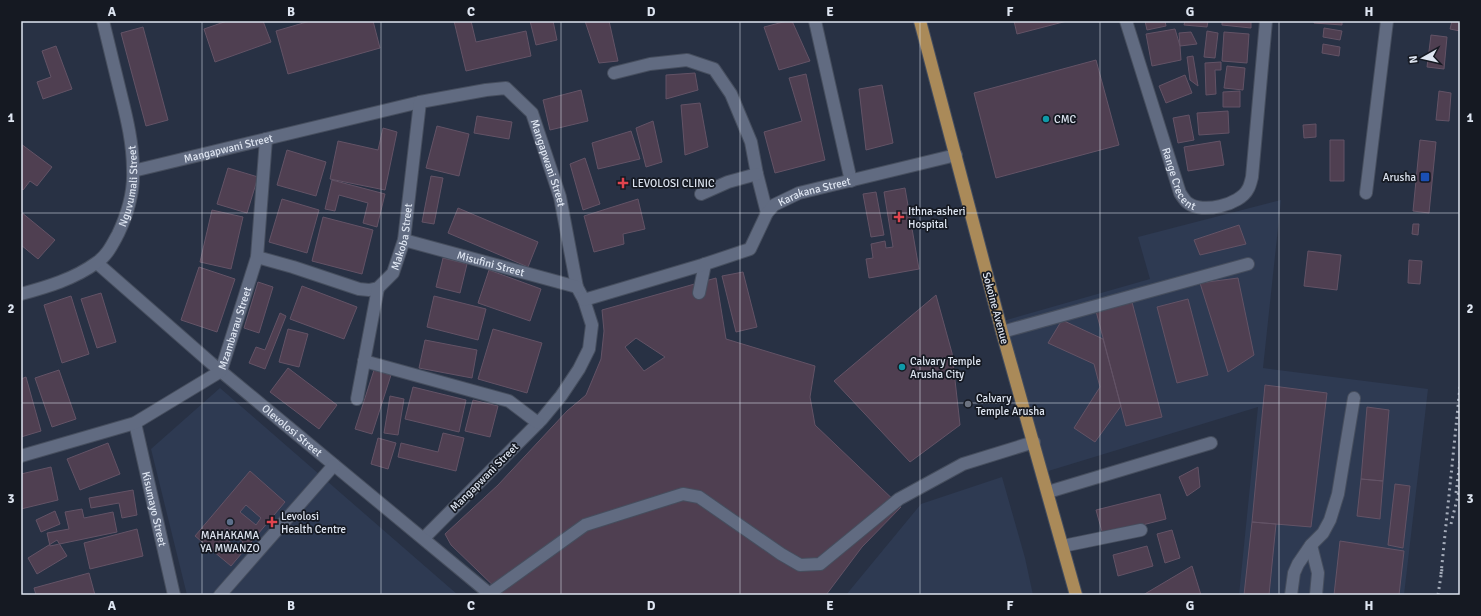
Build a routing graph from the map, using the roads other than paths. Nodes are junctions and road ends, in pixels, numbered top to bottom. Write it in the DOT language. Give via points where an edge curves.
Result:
graph roads {
  1 [pos="103,21"];
  2 [pos="815,21"];
  3 [pos="920,21"];
  4 [pos="1126,21"];
  5 [pos="1266,21"];
  6 [pos="1387,21"];
  7 [pos="614,73"];
  8 [pos="420,102"];
  9 [pos="266,139"];
  10 [pos="956,155"];
  11 [pos="133,171"];
  12 [pos="757,174"];
  13 [pos="851,181"];
  14 [pos="1366,193"];
  15 [pos="701,194"];
  16 [pos="767,213"];
  17 [pos="404,240"];
  18 [pos="257,257"];
  19 [pos="97,263"];
  20 [pos="705,264"];
  21 [pos="1248,264"];
  22 [pos="577,287"];
  23 [pos="378,288"];
  24 [pos="699,293"];
  25 [pos="21,294"];
  26 [pos="584,300"];
  27 [pos="1002,332"];
  28 [pos="364,361"];
  29 [pos="221,371"];
  30 [pos="1354,398"];
  31 [pos="357,399"];
  32 [pos="136,423"];
  33 [pos="538,423"];
  34 [pos="1034,442"];
  35 [pos="1211,443"];
  36 [pos="21,456"];
  37 [pos="334,465"];
  38 [pos="1048,492"];
  39 [pos="1141,530"];
  40 [pos="424,538"];
  41 [pos="1311,545"];
  42 [pos="1063,546"];
  43 [pos="490,594"];
  44 [pos="174,595"];
  45 [pos="220,595"];
  46 [pos="1076,595"];
  47 [pos="1291,595"];
  48 [pos="1316,595"];
  1 -- 11 [label="street, Nguvumali Street" via="128,123"];
  2 -- 13 [label="street"];
  3 -- 10 [label="main road, Sokoine Avenue"];
  4 -- 5 [label="street, Range Crecent" via="1180,193 1188,203 1199,208 1228,204 1241,198 1248,190 1252,177"];
  6 -- 14 [label="street"];
  7 -- 12 [label="street" via="650,64 687,60 714,69 731,94 751,142"];
  8 -- 9 [label="street, Mangapwani Street"];
  8 -- 17 [label="street, Makoba Street"];
  8 -- 22 [label="street, Mangapwani Street" via="506,88 532,113 560,197"];
  9 -- 11 [label="street, Mangapwani Street"];
  9 -- 18 [label="street, Mzambarau Street"];
  10 -- 13 [label="street, Karakana Street"];
  10 -- 27 [label="main road, Sokoine Avenue"];
  11 -- 19 [label="street, Nguvumali Street" via="132,190 121,228 110,251"];
  12 -- 15 [label="street" via="728,182"];
  12 -- 16 [label="street"];
  13 -- 16 [label="street, Karakana Street" via="799,193 774,205"];
  16 -- 20 [label="street, Karakana Street" via="750,249"];
  17 -- 22 [label="street, Misufini Street"];
  17 -- 23 [label="street, Makoba Street" via="393,273"];
  18 -- 23 [label="street" via="359,289"];
  18 -- 29 [label="street, Mzambarau Street"];
  19 -- 25 [label="street, Nguvumali Street" via="67,279"];
  19 -- 29 [label="street, Olevolosi Street"];
  20 -- 24 [label="street"];
  20 -- 26 [label="street, Karakana Street"];
  21 -- 27 [label="street"];
  22 -- 26 [label="street, Mangapwani Street"];
  23 -- 28 [label="street"];
  26 -- 33 [label="street, Mangapwani Street" via="592,325 589,349 561,396"];
  27 -- 34 [label="main road, Sokoine Avenue"];
  28 -- 31 [label="street"];
  28 -- 33 [label="street" via="509,401"];
  29 -- 32 [label="street, Mzambarau Street"];
  29 -- 37 [label="street, Olevolosi Street"];
  30 -- 41 [label="street" via="1338,494 1330,520 1323,533"];
  32 -- 36 [label="street, Mzambarau Street"];
  32 -- 44 [label="street, Kisumayo Street"];
  33 -- 40 [label="street, Mangapwani Street"];
  34 -- 38 [label="main road, Sokoine Avenue"];
  34 -- 43 [label="street" via="964,464 899,499 820,564 800,564 781,554 699,497 683,494 585,525"];
  35 -- 38 [label="street"];
  37 -- 40 [label="street, Olevolosi Street"];
  37 -- 45 [label="street"];
  38 -- 42 [label="main road, Sokoine Avenue"];
  39 -- 42 [label="street"];
  40 -- 43 [label="street, Olevolosi Street"];
  41 -- 47 [label="street" via="1294,573"];
  41 -- 48 [label="street" via="1318,573"];
  42 -- 46 [label="main road, Sokoine Avenue"];
}
